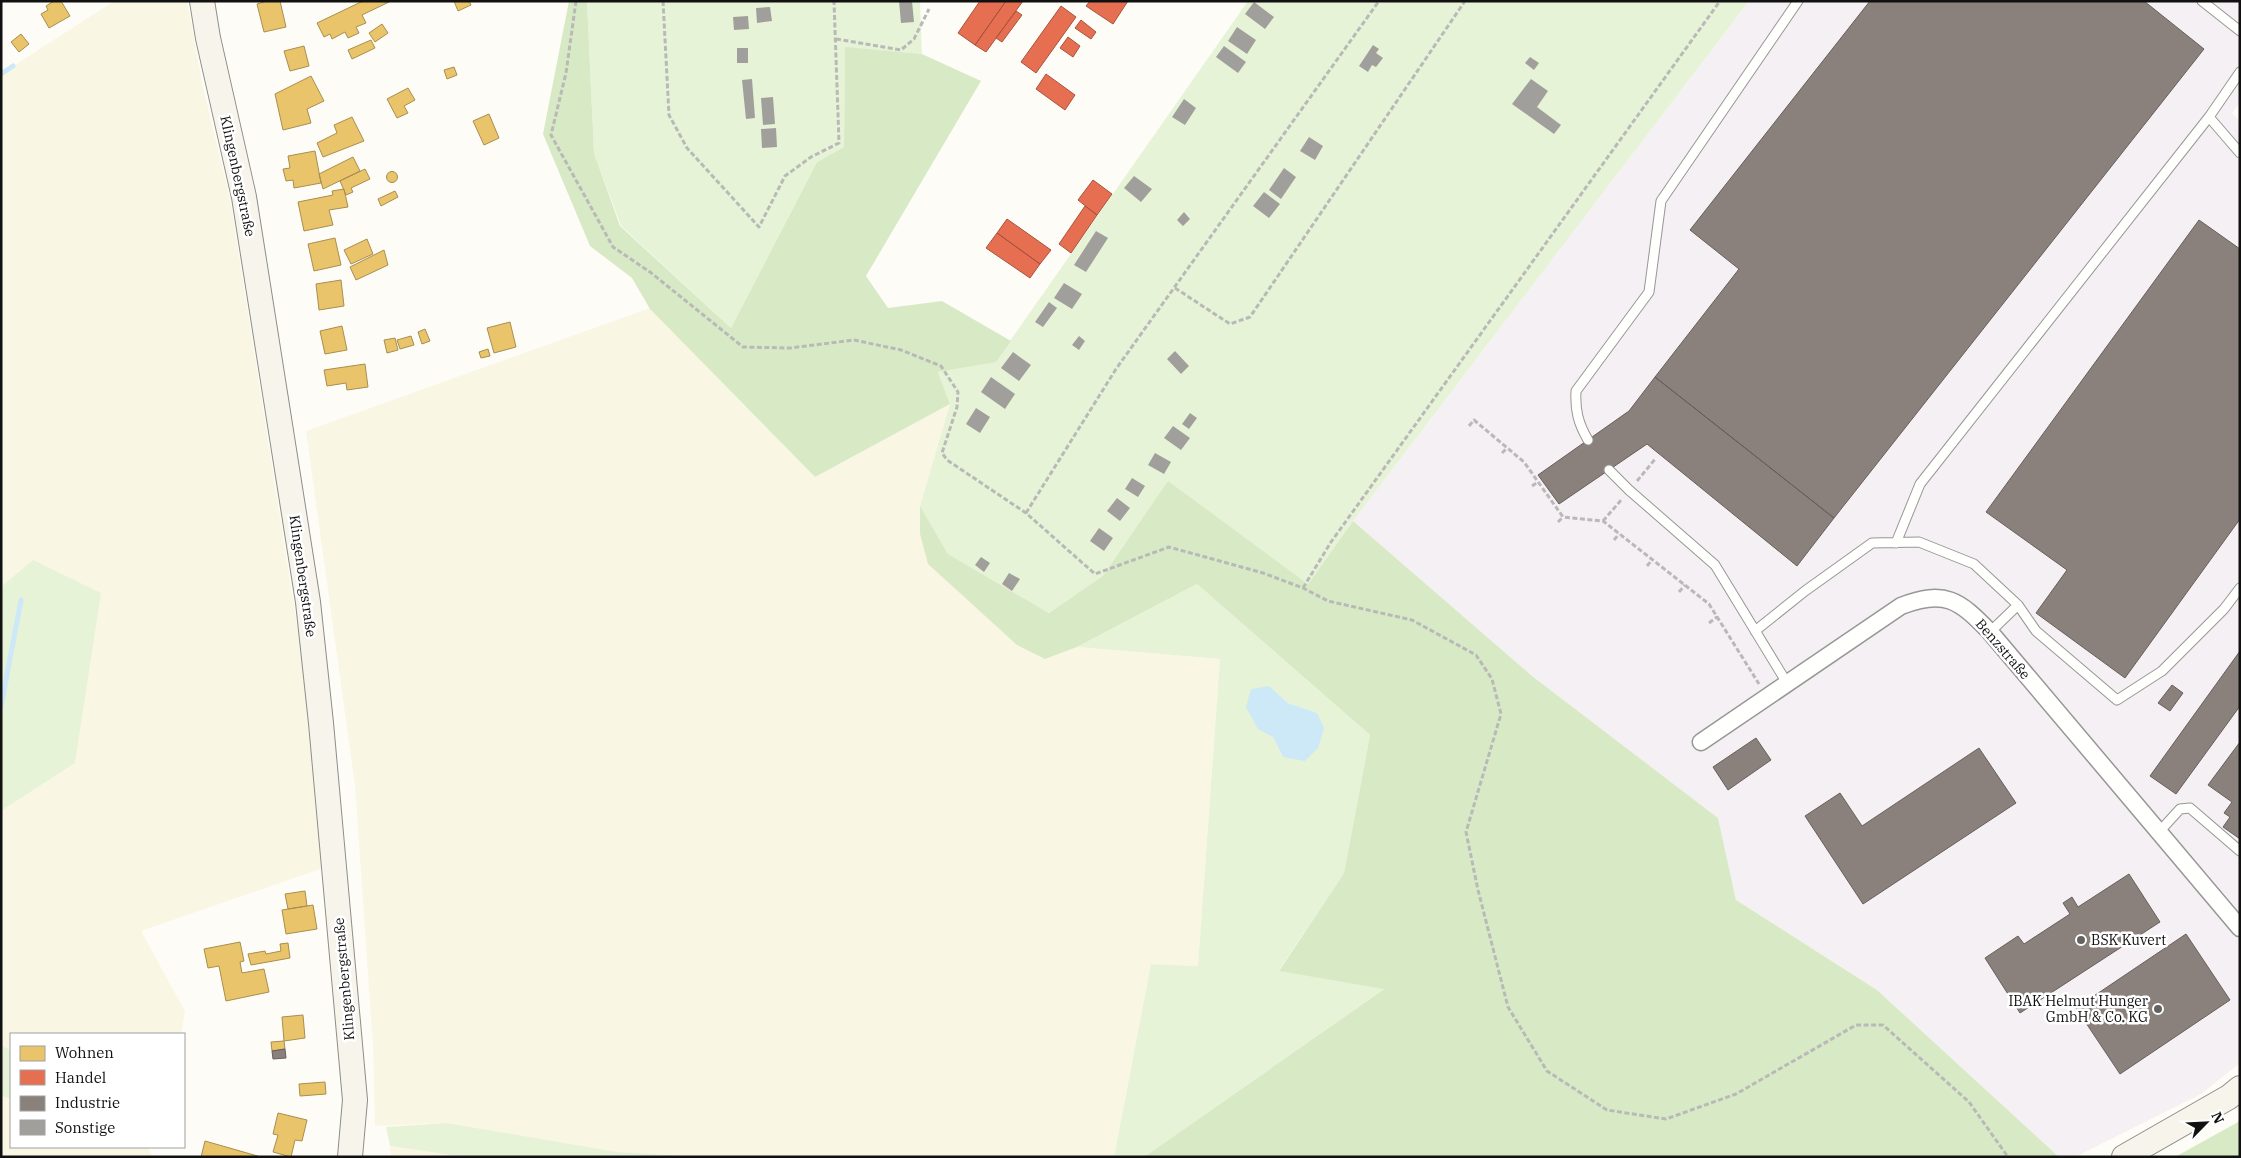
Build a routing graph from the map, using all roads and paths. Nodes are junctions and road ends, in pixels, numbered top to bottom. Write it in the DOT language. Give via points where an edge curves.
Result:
graph roads {
  1 [pos="202,1"];
  2 [pos="576,1"];
  3 [pos="663,1"];
  4 [pos="834,1"];
  5 [pos="1379,1"];
  6 [pos="1465,1"];
  7 [pos="1720,1"];
  8 [pos="1798,1"];
  9 [pos="2202,1"];
  10 [pos="929,9"];
  11 [pos="2240,31"];
  12 [pos="836,39"];
  13 [pos="2240,72"];
  14 [pos="2209,117"];
  15 [pos="2240,153"];
  16 [pos="1175,288"];
  17 [pos="1469,426"];
  18 [pos="1588,440"];
  19 [pos="1507,448"];
  20 [pos="1502,453"];
  21 [pos="1656,458"];
  22 [pos="1609,470"];
  23 [pos="1642,474"];
  24 [pos="1538,482"];
  25 [pos="1532,486"];
  26 [pos="1629,490"];
  27 [pos="1026,512"];
  28 [pos="1562,517"];
  29 [pos="1603,521"];
  30 [pos="1558,522"];
  31 [pos="1619,534"];
  32 [pos="1614,540"];
  33 [pos="1896,543"];
  34 [pos="1652,560"];
  35 [pos="1647,566"];
  36 [pos="1685,586"];
  37 [pos="1303,588"];
  38 [pos="2240,588"];
  39 [pos="1679,592"];
  40 [pos="2018,605"];
  41 [pos="1717,617"];
  42 [pos="1709,623"];
  43 [pos="1755,631"];
  44 [pos="1990,632"];
  45 [pos="1787,683"];
  46 [pos="1767,696"];
  47 [pos="1701,742"];
  48 [pos="2159,832"];
  49 [pos="2240,851"];
  50 [pos="2240,928"];
  51 [pos="2240,1088"];
  52 [pos="350,1157"];
  53 [pos="2008,1157"];
  54 [pos="2124,1157"];
  1 -- 52 [label="street, Klingenbergstraße" via="244,197 308,602 355,1100"];
  2 -- 27 [label="path" via="566,73 551,135 613,247 650,272 743,347 790,348 854,340 901,350 941,366 958,392 942,453 947,460"];
  3 -- 12 [label="path" via="669,115 687,148 758,227 785,176 811,157 839,143"];
  4 -- 12 [label="path"];
  5 -- 16 [label="path"];
  6 -- 16 [label="path" via="1250,317 1230,324"];
  7 -- 37 [label="path" via="1331,542"];
  8 -- 18 [label="lane" via="1661,201 1649,292 1576,391 1575,409"];
  9 -- 11 [label="lane"];
  10 -- 12 [label="path" via="914,39 901,50"];
  13 -- 14 [label="lane"];
  14 -- 15 [label="lane"];
  14 -- 33 [label="lane" via="1920,484"];
  16 -- 27 [label="path" via="1116,369"];
  17 -- 19 [label="path" via="1474,420"];
  19 -- 20 [label="path"];
  19 -- 24 [label="path" via="1524,462"];
  21 -- 23 [label="path"];
  22 -- 26 [label="lane"];
  24 -- 25 [label="path"];
  24 -- 28 [label="path"];
  26 -- 29 [label="path"];
  26 -- 43 [label="lane" via="1715,565"];
  27 -- 37 [label="path" via="1095,574 1169,547"];
  28 -- 29 [label="path"];
  28 -- 30 [label="path"];
  29 -- 31 [label="path"];
  31 -- 32 [label="path"];
  31 -- 34 [label="path"];
  33 -- 40 [label="lane" via="1919,542 1974,564"];
  33 -- 43 [label="lane" via="1872,543"];
  34 -- 35 [label="path"];
  34 -- 36 [label="path"];
  36 -- 39 [label="path"];
  36 -- 41 [label="path" via="1709,604"];
  37 -- 53 [label="path" via="1328,601 1412,620 1476,655 1492,679 1501,714 1466,832 1508,1007 1547,1072 1607,1110 1666,1119 1736,1094 1856,1025 1883,1026 1969,1102"];
  38 -- 40 [label="lane" via="2224,609 2162,671 2117,700 2036,631"];
  40 -- 44 [label="lane"];
  41 -- 42 [label="path"];
  41 -- 46 [label="path"];
  43 -- 45 [label="lane"];
  44 -- 45 [label="street, Benzstraße" via="1966,608 1943,598 1922,598 1901,606"];
  44 -- 48 [label="street, Benzstraße"];
  45 -- 46 [label="street, Benzstraße"];
  46 -- 47 [label="street, Benzstraße"];
  48 -- 49 [label="lane" via="2180,809 2190,808"];
  48 -- 50 [label="street, Benzstraße"];
  51 -- 54 [label="street"];
}
